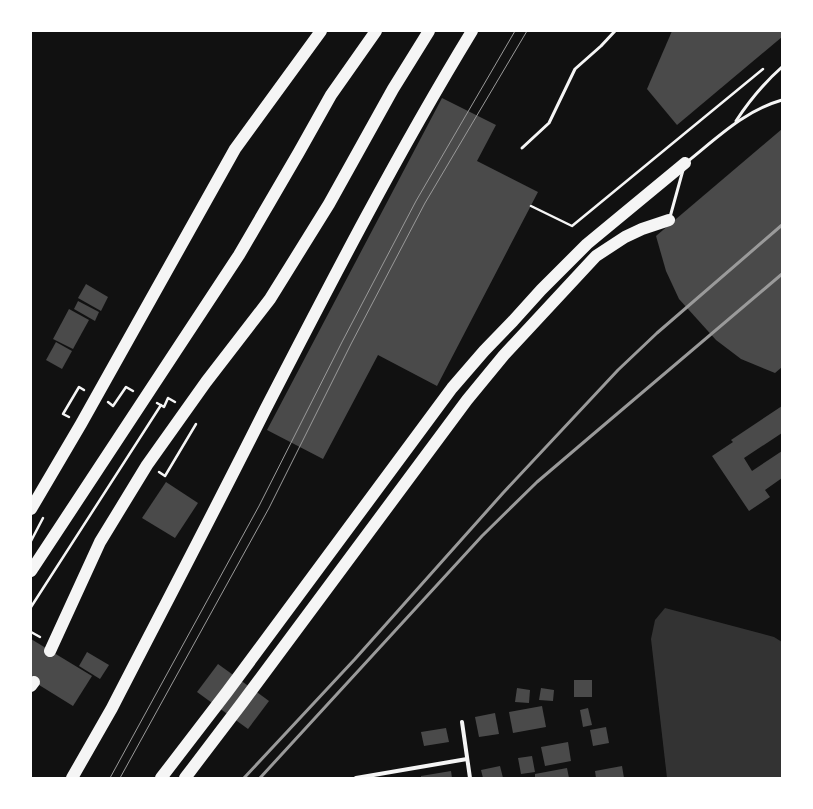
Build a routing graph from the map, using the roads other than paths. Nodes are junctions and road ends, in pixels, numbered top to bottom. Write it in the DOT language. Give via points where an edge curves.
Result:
graph roads {
  1 [pos="321,31"];
  2 [pos="376,31"];
  3 [pos="430,31"];
  4 [pos="472,31"];
  5 [pos="614,31"];
  6 [pos="782,67"];
  7 [pos="782,100"];
  8 [pos="735,123"];
  9 [pos="522,148"];
  10 [pos="685,163"];
  11 [pos="670,222"];
  12 [pos="31,508"];
  13 [pos="31,571"];
  14 [pos="50,650"];
  15 [pos="462,722"];
  16 [pos="467,759"];
  17 [pos="72,778"];
  18 [pos="161,778"];
  19 [pos="185,778"];
  20 [pos="356,778"];
  21 [pos="470,778"];
  1 -- 12 [label="highway" via="235,149"];
  2 -- 13 [label="highway" via="331,95 239,255"];
  3 -- 14 [label="highway" via="393,89 329,204 270,299 206,382 147,465 100,542"];
  4 -- 17 [label="highway" via="358,231 112,708"];
  5 -- 9 [label="lane" via="575,69 549,123"];
  6 -- 8 [label="lane" via="756,93"];
  7 -- 8 [label="lane" via="756,110"];
  8 -- 10 [label="lane"];
  10 -- 11 [label="lane"];
  10 -- 18 [label="highway" via="587,244 513,320 452,388"];
  11 -- 19 [label="highway" via="642,229 596,256 504,355 467,400"];
  15 -- 16 [label="street"];
  16 -- 20 [label="street"];
  16 -- 21 [label="street"];
}
